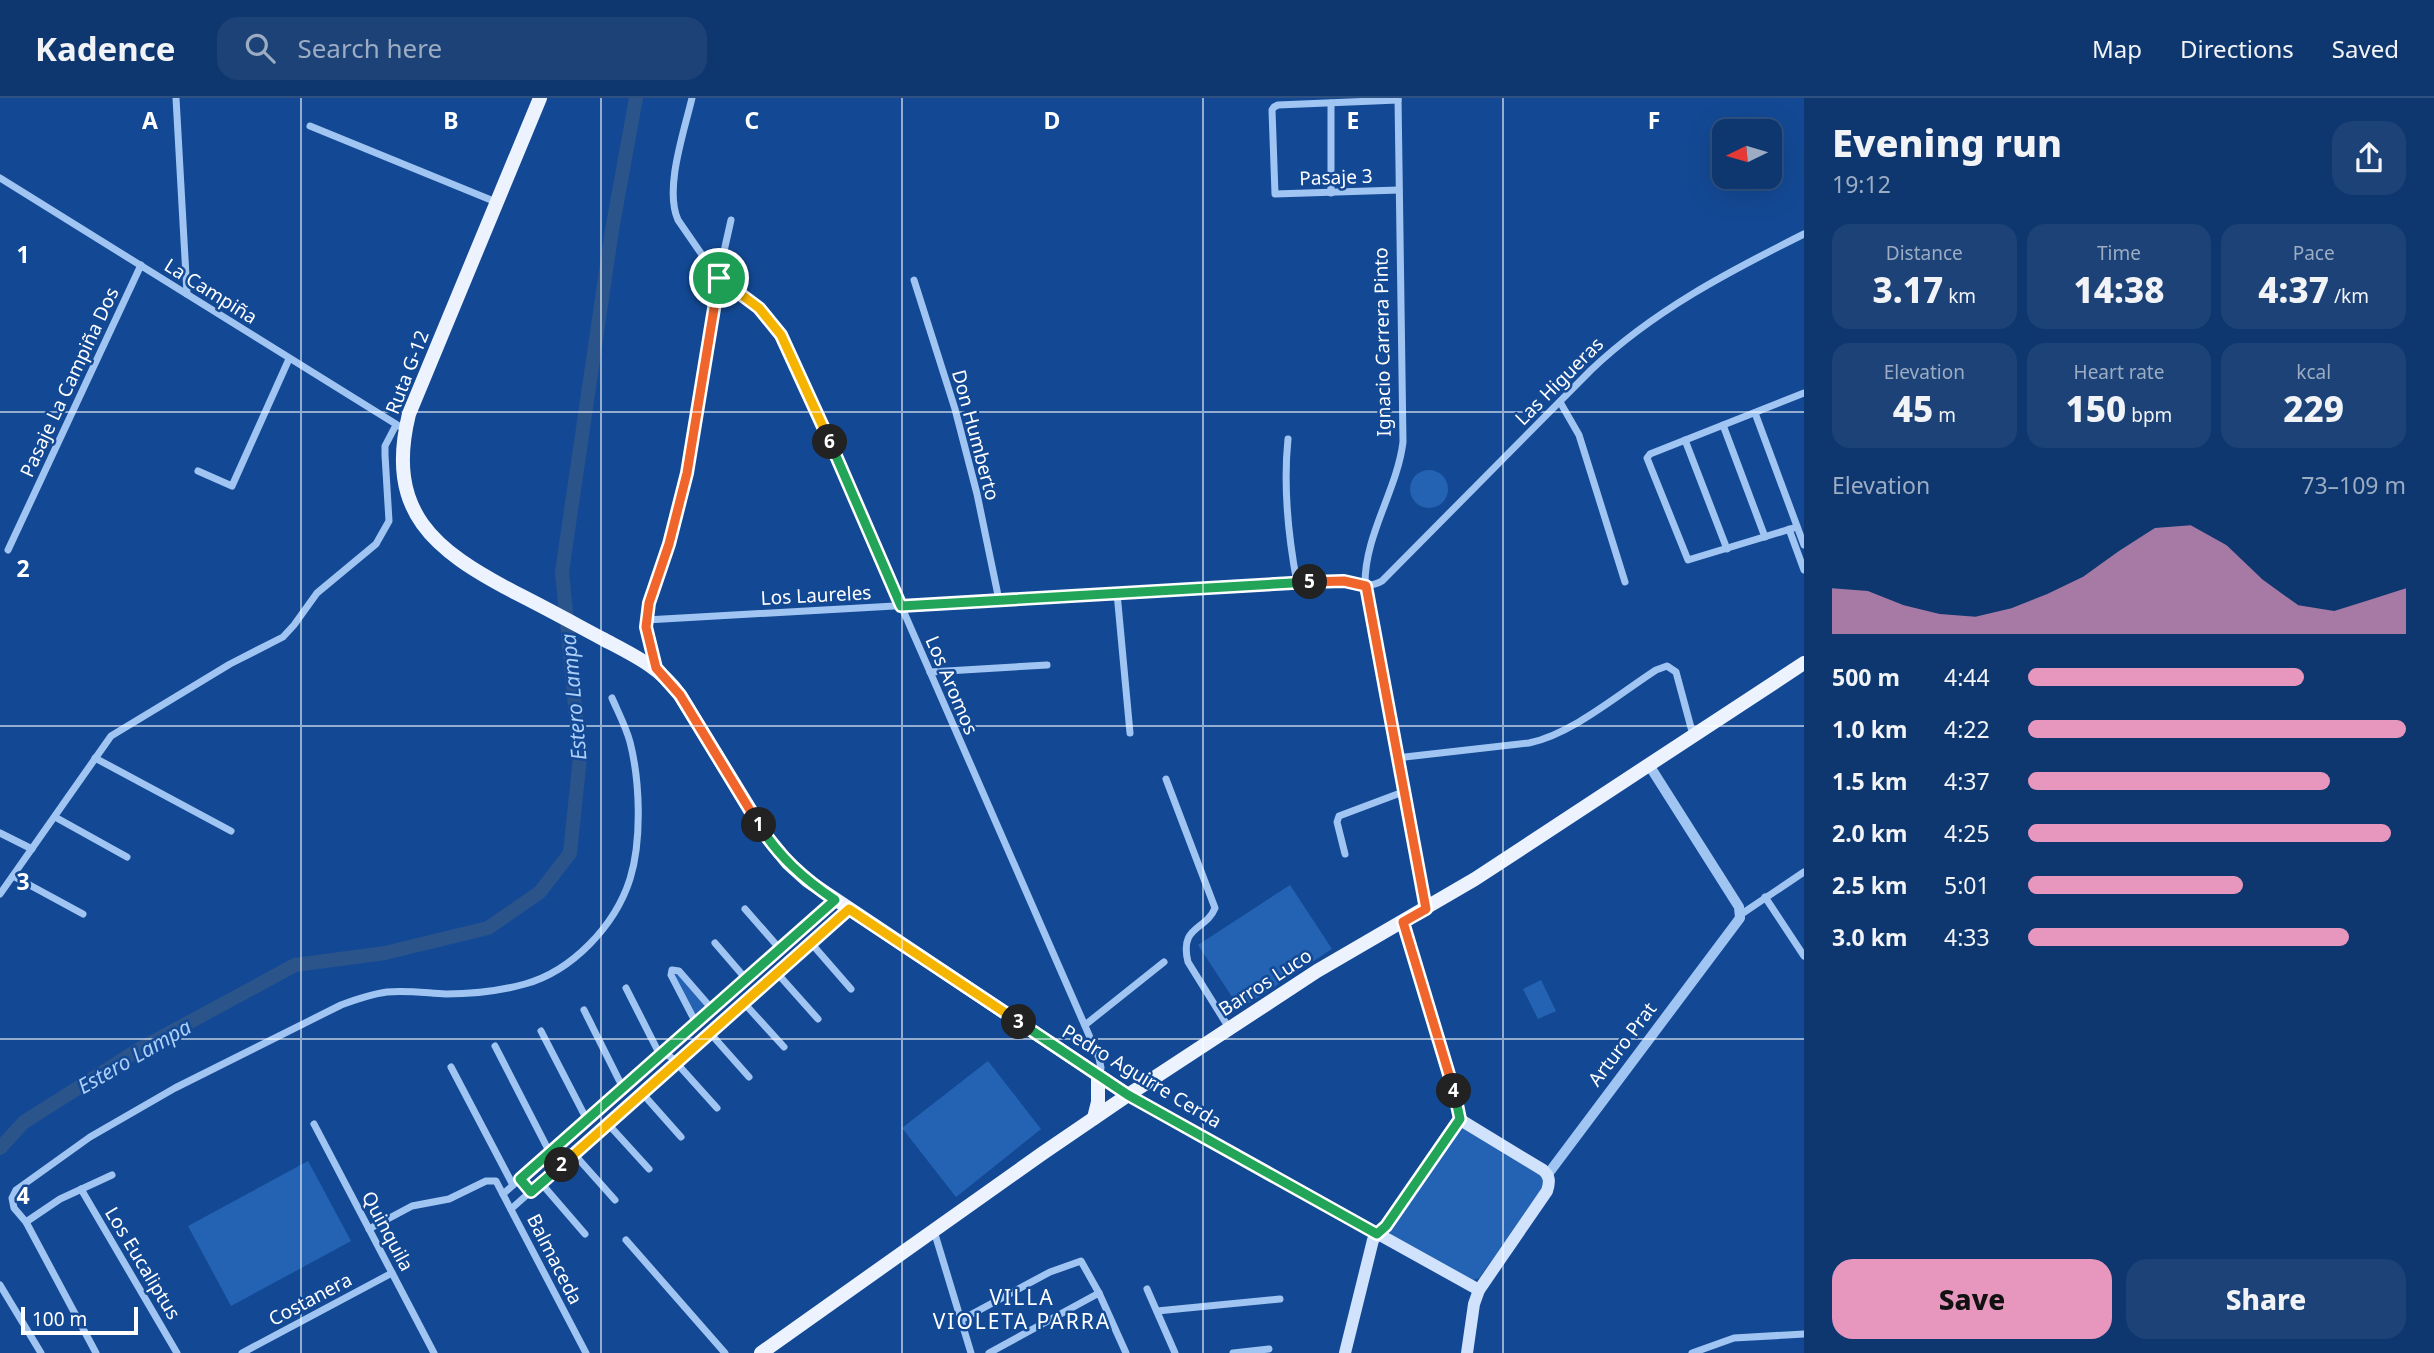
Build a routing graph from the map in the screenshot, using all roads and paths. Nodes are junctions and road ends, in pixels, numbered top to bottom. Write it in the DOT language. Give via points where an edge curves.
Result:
graph roads {
  1 [pos="176,98"];
  2 [pos="540,98"];
  3 [pos="692,98"];
  4 [pos="1398,99"];
  5 [pos="1331,103"];
  6 [pos="310,126"];
  7 [pos="0,178"];
  8 [pos="1399,190"];
  9 [pos="1331,193"];
  10 [pos="496,202"];
  11 [pos="731,220"];
  12 [pos="1804,234"];
  13 [pos="141,265"];
  14 [pos="719,278"];
  15 [pos="914,280"];
  16 [pos="187,294"];
  17 [pos="289,359"];
  18 [pos="1803,395"];
  19 [pos="1562,405"];
  20 [pos="1755,413"];
  21 [pos="1723,425"];
  22 [pos="401,426"];
  23 [pos="1288,439"];
  24 [pos="1685,440"];
  25 [pos="198,471"];
  26 [pos="1793,528"];
  27 [pos="1765,537"];
  28 [pos="1804,545"];
  29 [pos="1727,549"];
  30 [pos="8,550"];
  31 [pos="1804,570"];
  32 [pos="1625,582"];
  33 [pos="1297,583"];
  34 [pos="1366,586"];
  35 [pos="1117,597"];
  36 [pos="999,600"];
  37 [pos="901,606"];
  38 [pos="646,620"];
  39 [pos="1804,663"];
  40 [pos="1047,665"];
  41 [pos="656,668"];
  42 [pos="930,672"];
  43 [pos="612,698"];
  44 [pos="1130,733"];
  45 [pos="1693,736"];
  46 [pos="95,758"];
  47 [pos="1396,758"];
  48 [pos="1649,765"];
  49 [pos="1166,779"];
  50 [pos="1403,792"];
  51 [pos="55,817"];
  52 [pos="231,831"];
  53 [pos="0,833"];
  54 [pos="32,849"];
  55 [pos="1345,854"];
  56 [pos="127,857"];
  57 [pos="1804,872"];
  58 [pos="13,876"];
  59 [pos="0,894"];
  60 [pos="1765,897"];
  61 [pos="835,900"];
  62 [pos="745,909"];
  63 [pos="849,909"];
  64 [pos="1426,909"];
  65 [pos="83,914"];
  66 [pos="1741,915"];
  67 [pos="1403,922"];
  68 [pos="806,926"];
  69 [pos="814,941"];
  70 [pos="715,943"];
  71 [pos="780,949"];
  72 [pos="1804,956"];
  73 [pos="1164,962"];
  74 [pos="777,973"];
  75 [pos="746,979"];
  76 [pos="626,988"];
  77 [pos="851,989"];
  78 [pos="744,1003"];
  79 [pos="712,1009"];
  80 [pos="584,1010"];
  81 [pos="818,1019"];
  82 [pos="696,1023"];
  83 [pos="1085,1025"];
  84 [pos="1230,1028"];
  85 [pos="541,1031"];
  86 [pos="710,1033"];
  87 [pos="673,1043"];
  88 [pos="495,1046"];
  89 [pos="783,1047"];
  90 [pos="662,1054"];
  91 [pos="684,1056"];
  92 [pos="676,1063"];
  93 [pos="451,1067"];
  94 [pos="1098,1075"];
  95 [pos="749,1077"];
  96 [pos="623,1088"];
  97 [pos="642,1093"];
  98 [pos="1128,1095"];
  99 [pos="717,1108"];
  100 [pos="1094,1118"];
  101 [pos="1460,1119"];
  102 [pos="587,1120"];
  103 [pos="314,1124"];
  104 [pos="608,1124"];
  105 [pos="681,1137"];
  106 [pos="550,1153"];
  107 [pos="574,1154"];
  108 [pos="649,1169"];
  109 [pos="1548,1174"];
  110 [pos="113,1175"];
  111 [pos="517,1182"];
  112 [pos="541,1183"];
  113 [pos="81,1189"];
  114 [pos="531,1192"];
  115 [pos="503,1194"];
  116 [pos="615,1200"];
  117 [pos="511,1209"];
  118 [pos="26,1222"];
  119 [pos="369,1229"];
  120 [pos="934,1231"];
  121 [pos="585,1234"];
  122 [pos="1377,1234"];
  123 [pos="626,1240"];
  124 [pos="392,1273"];
  125 [pos="0,1285"];
  126 [pos="1147,1289"];
  127 [pos="1479,1290"];
  128 [pos="1099,1293"];
  129 [pos="1280,1299"];
  130 [pos="1157,1311"];
  131 [pos="961,1320"];
  132 [pos="1804,1334"];
  133 [pos="1269,1349"];
  134 [pos="41,1353"];
  135 [pos="96,1353"];
  136 [pos="177,1353"];
  137 [pos="242,1353"];
  138 [pos="434,1353"];
  139 [pos="586,1353"];
  140 [pos="724,1353"];
  141 [pos="761,1353"];
  142 [pos="971,1353"];
  143 [pos="989,1353"];
  144 [pos="1126,1353"];
  145 [pos="1175,1353"];
  146 [pos="1233,1353"];
  147 [pos="1345,1353"];
  148 [pos="1467,1353"];
  149 [pos="1692,1353"];
  1 -- 16 [label="street"];
  2 -- 10 [label="main road, Ruta G-12"];
  3 -- 14 [label="street, Los Aromos" via="671,200 678,220"];
  4 -- 5 [label="street"];
  4 -- 8 [label="street, Ignacio Carrera Pinto"];
  5 -- 9 [label="street"];
  5 -- 9 [label="street, Pasaje 3" via="1273,107 1275,194"];
  6 -- 10 [label="street"];
  7 -- 13 [label="street, La Campiña"];
  8 -- 9 [label="street, Pasaje 3"];
  8 -- 34 [label="street, Ignacio Carrera Pinto" via="1403,442 1368,555"];
  10 -- 22 [label="main road, Ruta G-12"];
  11 -- 14 [label="street"];
  12 -- 19 [label="street, Las Higueras" via="1649,321 1603,359"];
  13 -- 16 [label="street, La Campiña"];
  13 -- 30 [label="street, Pasaje La Campiña Dos"];
  14 -- 37 [label="street, Los Aromos" via="759,308 787,345"];
  14 -- 38 [label="street" via="687,473"];
  15 -- 36 [label="street, Don Humberto" via="955,409"];
  16 -- 17 [label="street, La Campiña"];
  17 -- 22 [label="street, La Campiña"];
  17 -- 25 [label="street" via="232,486"];
  18 -- 20 [label="street"];
  19 -- 32 [label="street" via="1579,435"];
  19 -- 34 [label="street, Las Higueras" via="1382,580"];
  20 -- 21 [label="street"];
  20 -- 26 [label="street"];
  21 -- 24 [label="street"];
  21 -- 27 [label="street"];
  22 -- 41 [label="main road, Ruta G-12" via="410,499 430,534 453,556"];
  22 -- 46 [label="street" via="386,446 389,521 376,544 317,593 283,637 111,736"];
  23 -- 33 [label="street" via="1287,526"];
  24 -- 29 [label="street"];
  24 -- 29 [label="street" via="1650,454 1647,460 1686,559"];
  26 -- 27 [label="street"];
  26 -- 28 [label="street"];
  26 -- 31 [label="street"];
  27 -- 29 [label="street"];
  33 -- 34 [label="street, Los Laureles" via="1344,581"];
  33 -- 35 [label="street, Los Laureles"];
  34 -- 47 [label="street, Ignacio Carrera Pinto"];
  35 -- 36 [label="street, Los Laureles"];
  35 -- 44 [label="street"];
  36 -- 37 [label="street, Los Laureles"];
  37 -- 38 [label="street, Los Laureles"];
  37 -- 42 [label="street, Los Aromos"];
  38 -- 41 [label="street"];
  39 -- 45 [label="main road, Barros Luco"];
  40 -- 42 [label="street"];
  41 -- 61 [label="main road, Pedro Aguirre Cerda" via="680,695 774,847"];
  42 -- 83 [label="street, Los Aromos"];
  43 -- 118 [label="street" via="630,743 638,800 636,846 630,879 610,921 584,949 556,971 525,984 449,994 390,991 330,1011 175,1088 90,1137 16,1190 12,1201"];
  45 -- 47 [label="street" via="1676,672 1667,666 1543,739"];
  45 -- 48 [label="main road, Barros Luco"];
  46 -- 51 [label="street"];
  46 -- 52 [label="street"];
  47 -- 50 [label="street, Ignacio Carrera Pinto"];
  48 -- 64 [label="main road, Barros Luco"];
  48 -- 66 [label="street"];
  49 -- 84 [label="street" via="1215,908 1189,937 1188,962"];
  50 -- 55 [label="street" via="1339,816"];
  50 -- 64 [label="street, Ignacio Carrera Pinto"];
  51 -- 54 [label="street"];
  51 -- 56 [label="street"];
  53 -- 54 [label="street"];
  54 -- 58 [label="street"];
  57 -- 60 [label="street"];
  58 -- 59 [label="street"];
  58 -- 65 [label="street"];
  60 -- 66 [label="street"];
  60 -- 72 [label="street"];
  61 -- 63 [label="main road, Pedro Aguirre Cerda"];
  61 -- 68 [label="street"];
  62 -- 71 [label="street"];
  63 -- 69 [label="street"];
  63 -- 94 [label="main road, Pedro Aguirre Cerda"];
  64 -- 67 [label="main road, Barros Luco"];
  66 -- 109 [label="street, Arturo Prat"];
  67 -- 84 [label="main road, Barros Luco"];
  67 -- 101 [label="main road"];
  68 -- 69 [label="street"];
  68 -- 71 [label="street"];
  69 -- 74 [label="street"];
  69 -- 77 [label="street"];
  70 -- 75 [label="street"];
  71 -- 75 [label="street"];
  73 -- 83 [label="street"];
  74 -- 78 [label="street"];
  74 -- 81 [label="street"];
  75 -- 79 [label="street"];
  76 -- 90 [label="street"];
  78 -- 86 [label="street"];
  78 -- 89 [label="street"];
  79 -- 82 [label="street"];
  79 -- 82 [label="street" via="679,971 672,970"];
  80 -- 96 [label="street"];
  82 -- 87 [label="street"];
  83 -- 94 [label="street, Los Aromos" via="1100,1061"];
  84 -- 98 [label="main road, Barros Luco"];
  85 -- 102 [label="street"];
  86 -- 91 [label="street"];
  86 -- 95 [label="street"];
  87 -- 90 [label="street"];
  87 -- 91 [label="street"];
  88 -- 106 [label="street"];
  90 -- 92 [label="street"];
  90 -- 96 [label="street"];
  91 -- 92 [label="street"];
  92 -- 97 [label="street"];
  92 -- 99 [label="street"];
  93 -- 111 [label="street"];
  94 -- 98 [label="main road, Pedro Aguirre Cerda"];
  94 -- 100 [label="main road"];
  96 -- 102 [label="street"];
  97 -- 104 [label="street"];
  97 -- 105 [label="street"];
  98 -- 100 [label="main road, Barros Luco"];
  98 -- 122 [label="main road, Pedro Aguirre Cerda"];
  100 -- 120 [label="main road, Barros Luco"];
  101 -- 109 [label="main road"];
  101 -- 122 [label="main road"];
  102 -- 106 [label="street"];
  103 -- 119 [label="street, Quinquila"];
  104 -- 107 [label="street"];
  104 -- 108 [label="street"];
  106 -- 111 [label="street"];
  107 -- 112 [label="street"];
  107 -- 116 [label="street"];
  109 -- 127 [label="main road, Arturo Prat" via="1547,1191"];
  110 -- 113 [label="street"];
  111 -- 114 [label="street"];
  111 -- 115 [label="street"];
  112 -- 114 [label="street"];
  112 -- 121 [label="street"];
  113 -- 118 [label="street"];
  113 -- 136 [label="street, Los Eucaliptus"];
  114 -- 117 [label="street"];
  115 -- 117 [label="street, Balmaceda"];
  115 -- 119 [label="street, Balmaceda" via="495,1180 486,1181 449,1199 412,1206"];
  117 -- 139 [label="street, Balmaceda"];
  118 -- 135 [label="street"];
  119 -- 124 [label="street, Quinquila"];
  120 -- 131 [label="street"];
  120 -- 141 [label="main road, Barros Luco"];
  122 -- 127 [label="main road, Pedro Aguirre Cerda"];
  122 -- 147 [label="main road"];
  123 -- 140 [label="street"];
  124 -- 137 [label="street, Costanera"];
  124 -- 138 [label="street, Quinquila"];
  125 -- 134 [label="street"];
  126 -- 130 [label="street"];
  127 -- 148 [label="main road, Arturo Prat"];
  128 -- 131 [label="street" via="1081,1261 1050,1272"];
  128 -- 143 [label="street"];
  128 -- 144 [label="street"];
  129 -- 130 [label="street"];
  130 -- 145 [label="street"];
  131 -- 142 [label="street"];
  132 -- 149 [label="street" via="1734,1338"];
  133 -- 146 [label="street"];
}
